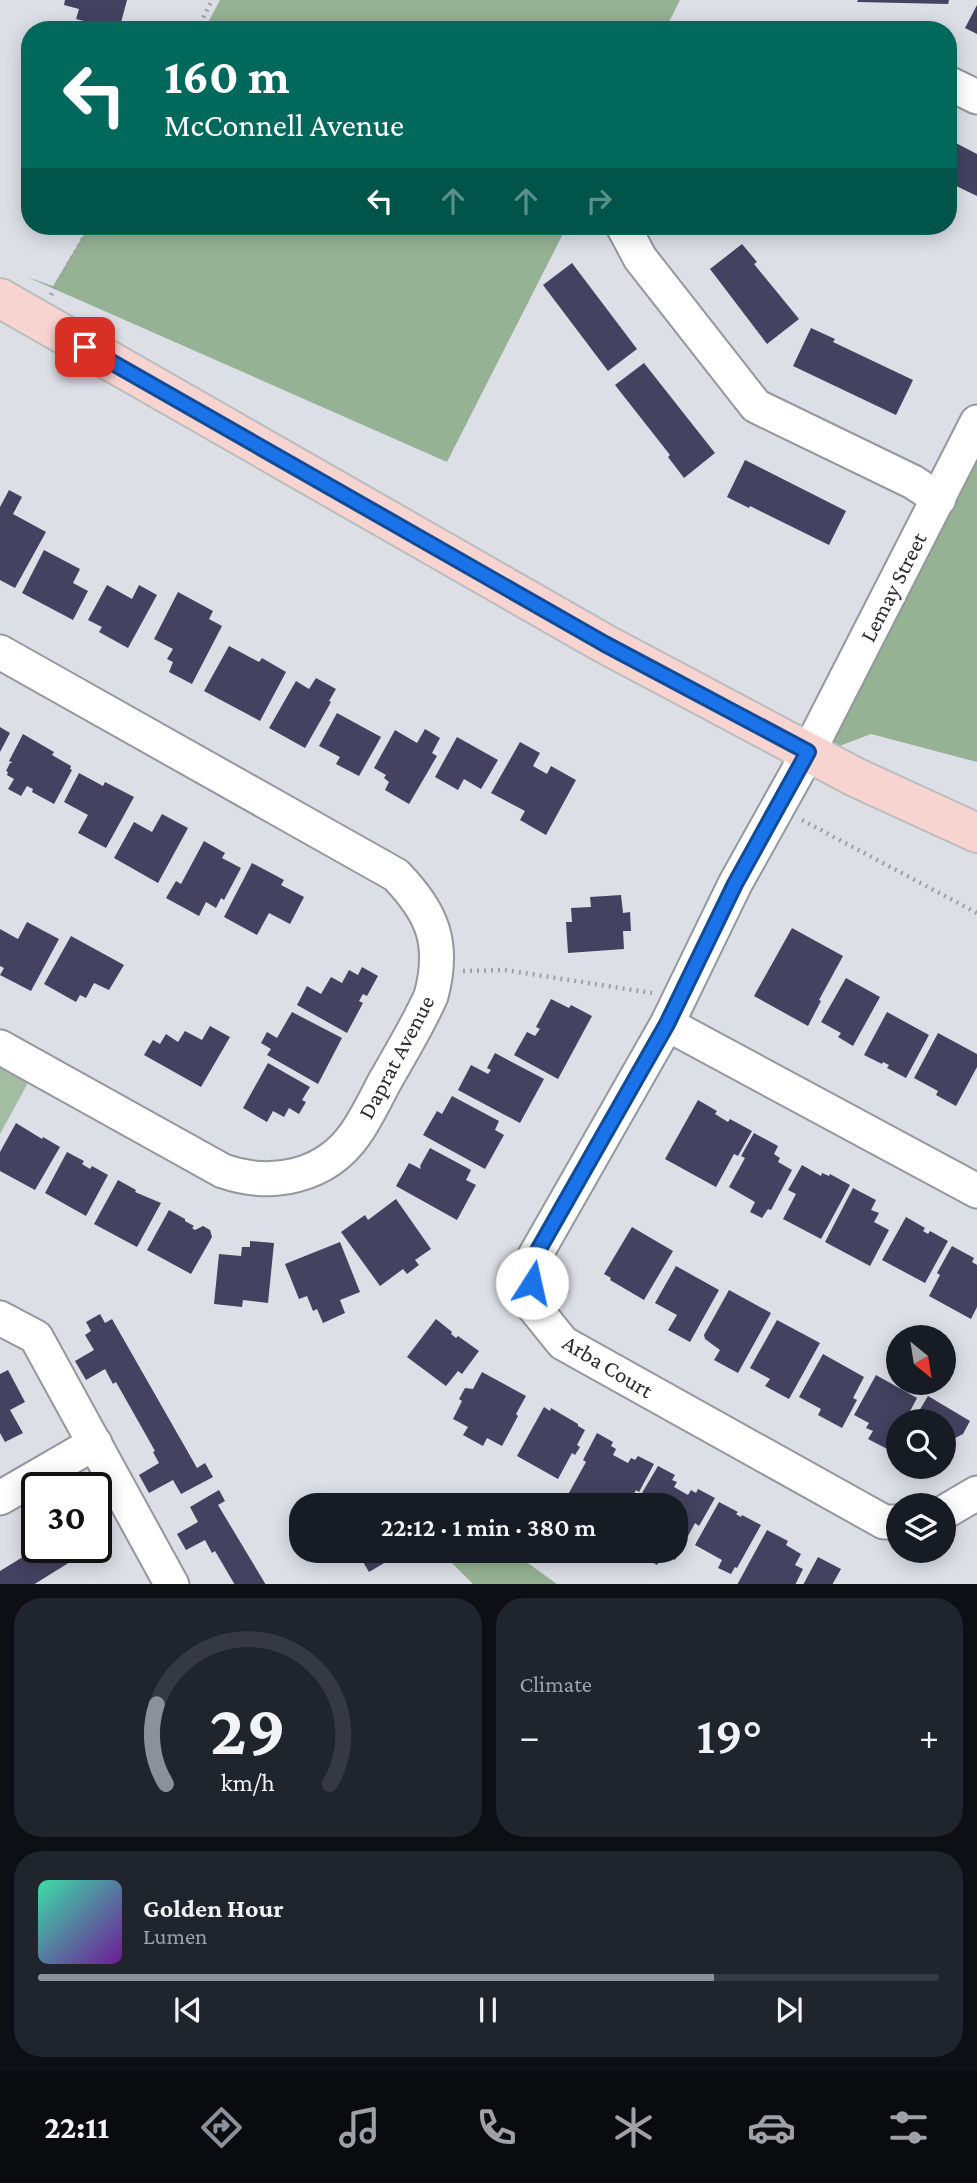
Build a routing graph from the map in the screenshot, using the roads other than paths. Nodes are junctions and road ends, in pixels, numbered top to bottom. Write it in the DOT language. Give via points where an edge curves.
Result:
graph roads {
  1 [pos="957,87"];
  2 [pos="977,97"];
  3 [pos="628,235"];
  4 [pos="0,298"];
  5 [pos="977,422"];
  6 [pos="939,499"];
  7 [pos="0,652"];
  8 [pos="808,752"];
  9 [pos="977,833"];
  10 [pos="674,1011"];
  11 [pos="0,1046"];
  12 [pos="977,1192"];
  13 [pos="0,1318"];
  14 [pos="95,1443"];
  15 [pos="977,1493"];
  16 [pos="0,1498"];
  17 [pos="956,1505"];
  18 [pos="886,1522"];
  19 [pos="173,1584"];
  1 -- 2 [label="street"];
  3 -- 6 [label="street" via="640,258 756,406"];
  4 -- 8 [label="main road" via="605,644"];
  5 -- 6 [label="street, Lemay Street"];
  6 -- 8 [label="street, Lemay Street"];
  7 -- 11 [label="street, Daprat Avenue" via="396,875 416,896 430,921 436,949 431,996 356,1132 330,1160 296,1176 269,1180 223,1171"];
  8 -- 9 [label="main road"];
  8 -- 10 [label="street, Arba Court" via="735,884"];
  10 -- 12 [label="street"];
  10 -- 18 [label="street, Arba Court" via="532,1261 533,1306 563,1343"];
  13 -- 14 [label="street" via="36,1337"];
  14 -- 16 [label="street"];
  14 -- 19 [label="street"];
  15 -- 17 [label="street"];
}
